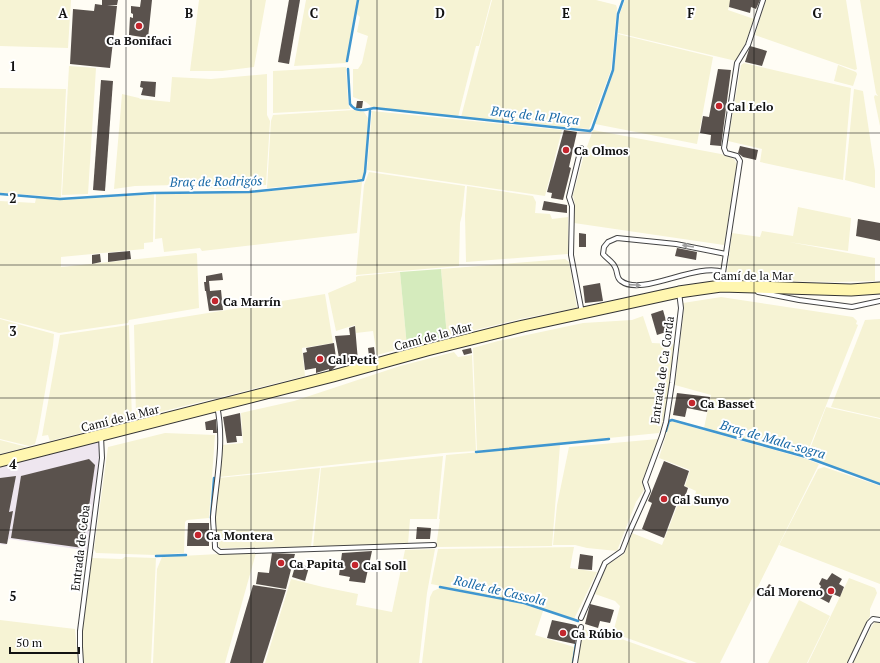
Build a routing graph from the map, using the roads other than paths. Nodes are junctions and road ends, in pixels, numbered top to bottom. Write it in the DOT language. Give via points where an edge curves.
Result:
graph roads {
  1 [pos="763,0"];
  2 [pos="581,148"];
  3 [pos="726,254"];
  4 [pos="723,272"];
  5 [pos="721,286"];
  6 [pos="738,287"];
  7 [pos="880,288"];
  8 [pos="679,292"];
  9 [pos="880,301"];
  10 [pos="582,313"];
  11 [pos="217,406"];
  12 [pos="101,436"];
  13 [pos="0,461"];
  14 [pos="434,545"];
  15 [pos="581,618"];
  16 [pos="880,620"];
  17 [pos="581,627"];
  18 [pos="81,663"];
  19 [pos="576,663"];
  20 [pos="850,663"];
  1 -- 3 [label="lane" via="748,45 737,64 724,148 726,153 736,156 740,161"];
  2 -- 10 [label="lane" via="569,197 572,206 571,255"];
  3 -- 4 [label="lane"];
  3 -- 4 [label="lane, one-way" via="676,244 617,238 604,247 603,254 615,267 618,278 634,286 688,273 715,270"];
  4 -- 5 [label="lane"];
  5 -- 6 [label="main road, Camí de la Mar"];
  5 -- 8 [label="main road, Camí de la Mar"];
  6 -- 7 [label="main road, Camí de la Mar" via="851,290"];
  6 -- 9 [label="lane" via="832,305 852,306"];
  8 -- 10 [label="main road, Camí de la Mar"];
  8 -- 15 [label="lane, Entrada de Ca Corda" via="681,308 672,383 662,436 645,482 648,491 622,551 605,563"];
  10 -- 11 [label="main road, Camí de la Mar" via="427,350"];
  11 -- 12 [label="main road, Camí de la Mar"];
  11 -- 14 [label="lane" via="220,434 213,519 215,548 220,552"];
  12 -- 13 [label="main road, Camí de la Mar"];
  12 -- 18 [label="lane, Entrada de Ceba" via="102,458 80,631"];
  16 -- 20 [label="lane" via="873,619 869,623"];
  17 -- 19 [label="lane"];
}
